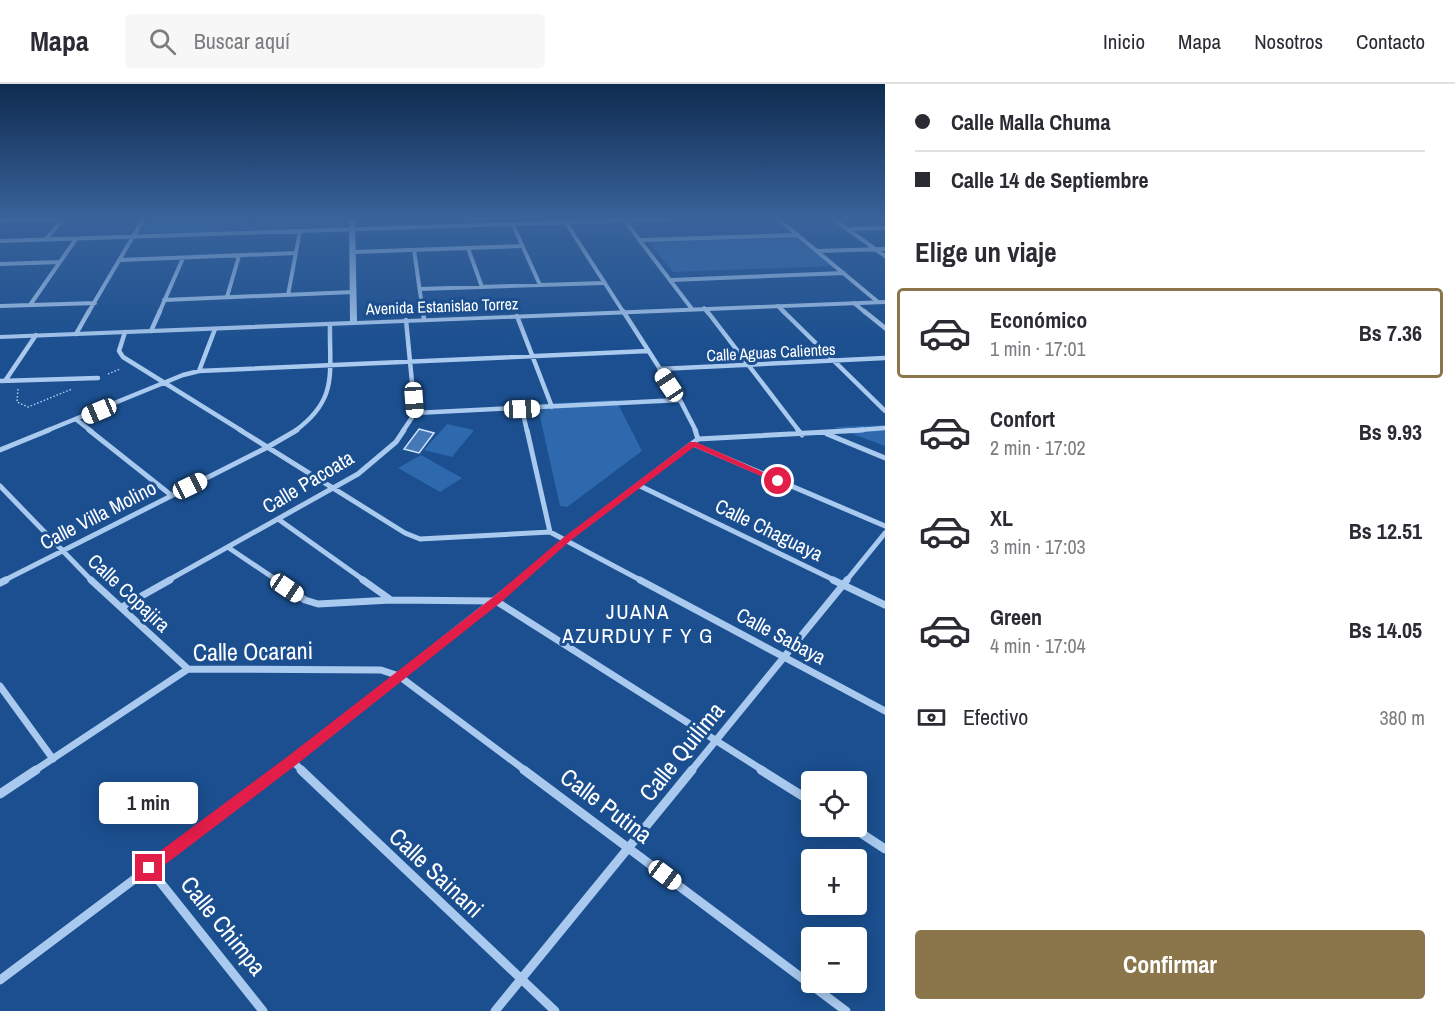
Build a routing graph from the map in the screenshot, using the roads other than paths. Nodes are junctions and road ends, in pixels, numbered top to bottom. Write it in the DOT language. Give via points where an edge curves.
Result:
graph roads {
  1 [pos="119,261"];
  2 [pos="182,261"];
  3 [pos="237,261"];
  4 [pos="295,261"];
  5 [pos="353,261"];
  6 [pos="416,261"];
  7 [pos="473,261"];
  8 [pos="528,261"];
  9 [pos="590,261"];
  10 [pos="657,261"];
  11 [pos="830,261"];
  12 [pos="60,262"];
  13 [pos="1,265"];
  14 [pos="844,273"];
  15 [pos="671,280"];
  16 [pos="603,283"];
  17 [pos="540,285"];
  18 [pos="482,287"];
  19 [pos="420,289"];
  20 [pos="353,292"];
  21 [pos="288,295"];
  22 [pos="227,297"];
  23 [pos="164,300"];
  24 [pos="882,302"];
  25 [pos="95,303"];
  26 [pos="854,303"];
  27 [pos="30,305"];
  28 [pos="0,306"];
  29 [pos="778,306"];
  30 [pos="704,308"];
  31 [pos="692,309"];
  32 [pos="622,312"];
  33 [pos="517,316"];
  34 [pos="406,320"];
  35 [pos="424,320"];
  36 [pos="354,323"];
  37 [pos="330,324"];
  38 [pos="885,328"];
  39 [pos="214,329"];
  40 [pos="151,331"];
  41 [pos="125,332"];
  42 [pos="76,334"];
  43 [pos="36,335"];
  44 [pos="0,337"];
  45 [pos="648,351"];
  46 [pos="534,357"];
  47 [pos="885,358"];
  48 [pos="835,360"];
  49 [pos="411,364"];
  50 [pos="749,365"];
  51 [pos="329,366"];
  52 [pos="659,369"];
  53 [pos="199,371"];
  54 [pos="98,378"];
  55 [pos="3,381"];
  56 [pos="164,383"];
  57 [pos="680,400"];
  58 [pos="552,407"];
  59 [pos="522,409"];
  60 [pos="885,411"];
  61 [pos="415,413"];
  62 [pos="77,420"];
  63 [pos="885,428"];
  64 [pos="826,434"];
  65 [pos="802,435"];
  66 [pos="695,441"];
  67 [pos="266,448"];
  68 [pos="0,450"];
  69 [pos="885,458"];
  70 [pos="638,485"];
  71 [pos="0,486"];
  72 [pos="331,488"];
  73 [pos="171,495"];
  74 [pos="278,519"];
  75 [pos="885,526"];
  76 [pos="550,532"];
  77 [pos="885,533"];
  78 [pos="567,539"];
  79 [pos="229,548"];
  80 [pos="62,550"];
  81 [pos="0,583"];
  82 [pos="843,584"];
  83 [pos="391,600"];
  84 [pos="496,601"];
  85 [pos="885,605"];
  86 [pos="122,607"];
  87 [pos="785,656"];
  88 [pos="188,669"];
  89 [pos="399,676"];
  90 [pos="0,686"];
  91 [pos="885,711"];
  92 [pos="716,740"];
  93 [pos="53,759"];
  94 [pos="292,761"];
  95 [pos="0,794"];
  96 [pos="801,795"];
  97 [pos="867,837"];
  98 [pos="628,847"];
  99 [pos="885,849"];
  100 [pos="149,868"];
  101 [pos="520,979"];
  102 [pos="0,980"];
  103 [pos="263,1011"];
  104 [pos="495,1011"];
  105 [pos="555,1011"];
  106 [pos="846,1011"];
  1 -- 25 [label="street"];
  2 -- 23 [label="street"];
  3 -- 22 [label="street"];
  4 -- 21 [label="street"];
  5 -- 20 [label="street"];
  6 -- 19 [label="street"];
  7 -- 18 [label="street"];
  8 -- 17 [label="street"];
  9 -- 16 [label="street"];
  10 -- 15 [label="street"];
  11 -- 14 [label="street"];
  12 -- 13 [label="street"];
  12 -- 27 [label="street"];
  14 -- 15 [label="street"];
  14 -- 24 [label="street"];
  15 -- 31 [label="street"];
  16 -- 17 [label="street"];
  16 -- 32 [label="street"];
  17 -- 18 [label="street"];
  18 -- 19 [label="street"];
  19 -- 35 [label="street"];
  20 -- 21 [label="street"];
  20 -- 36 [label="street"];
  21 -- 22 [label="street"];
  22 -- 23 [label="street"];
  23 -- 40 [label="street"];
  24 -- 26 [label="street, Avenida Estanislao Torrez"];
  25 -- 27 [label="street"];
  25 -- 42 [label="street"];
  26 -- 29 [label="street, Avenida Estanislao Torrez"];
  26 -- 38 [label="street"];
  27 -- 28 [label="street"];
  29 -- 30 [label="street, Avenida Estanislao Torrez"];
  29 -- 48 [label="street"];
  30 -- 31 [label="street, Avenida Estanislao Torrez"];
  30 -- 50 [label="street"];
  31 -- 32 [label="street, Avenida Estanislao Torrez"];
  32 -- 33 [label="street, Avenida Estanislao Torrez"];
  32 -- 45 [label="street"];
  33 -- 35 [label="street, Avenida Estanislao Torrez"];
  33 -- 46 [label="street"];
  34 -- 35 [label="street, Avenida Estanislao Torrez"];
  34 -- 36 [label="street, Avenida Estanislao Torrez"];
  34 -- 49 [label="street"];
  36 -- 37 [label="street, Avenida Estanislao Torrez"];
  37 -- 39 [label="street, Avenida Estanislao Torrez"];
  37 -- 51 [label="street, Calle Villa Molino"];
  39 -- 40 [label="street, Avenida Estanislao Torrez"];
  39 -- 53 [label="street"];
  40 -- 41 [label="street, Avenida Estanislao Torrez"];
  41 -- 42 [label="street, Avenida Estanislao Torrez"];
  41 -- 56 [label="street" via="119,354"];
  42 -- 43 [label="street, Avenida Estanislao Torrez"];
  43 -- 44 [label="street, Avenida Estanislao Torrez"];
  43 -- 55 [label="street"];
  45 -- 46 [label="street"];
  45 -- 52 [label="street"];
  46 -- 49 [label="street"];
  46 -- 58 [label="street"];
  47 -- 48 [label="street, Calle Aguas Calientes"];
  48 -- 50 [label="street, Calle Aguas Calientes"];
  48 -- 60 [label="street"];
  49 -- 51 [label="street"];
  49 -- 61 [label="street"];
  50 -- 52 [label="street, Calle Aguas Calientes"];
  50 -- 65 [label="street"];
  51 -- 53 [label="street"];
  51 -- 67 [label="street, Calle Villa Molino" via="326,401 301,428"];
  52 -- 57 [label="street"];
  53 -- 56 [label="street"];
  54 -- 55 [label="street"];
  56 -- 62 [label="street"];
  56 -- 67 [label="street"];
  57 -- 58 [label="street"];
  57 -- 66 [label="street" via="694,425"];
  58 -- 59 [label="street"];
  59 -- 61 [label="street"];
  59 -- 76 [label="street"];
  61 -- 72 [label="street, Calle Pacoata" via="396,442 358,474"];
  62 -- 68 [label="street"];
  62 -- 73 [label="street"];
  63 -- 64 [label="street"];
  64 -- 65 [label="street"];
  64 -- 69 [label="street"];
  65 -- 66 [label="street"];
  66 -- 70 [label="street"];
  66 -- 75 [label="street"];
  67 -- 72 [label="street"];
  67 -- 73 [label="street, Calle Villa Molino"];
  70 -- 78 [label="street"];
  70 -- 82 [label="street, Calle Chaguaya"];
  71 -- 80 [label="street, Calle Copajira"];
  72 -- 74 [label="street, Calle Pacoata"];
  72 -- 76 [label="street" via="420,539"];
  73 -- 80 [label="street, Calle Villa Molino"];
  74 -- 79 [label="street, Calle Pacoata"];
  74 -- 83 [label="street"];
  76 -- 78 [label="street, Calle Sabaya"];
  77 -- 82 [label="street, Calle Quilima"];
  78 -- 84 [label="street"];
  78 -- 87 [label="street, Calle Sabaya"];
  79 -- 83 [label="street" via="305,600 318,604"];
  79 -- 86 [label="street, Calle Pacoata"];
  80 -- 81 [label="street, Calle Villa Molino"];
  80 -- 86 [label="street, Calle Copajira"];
  82 -- 85 [label="street, Calle Chaguaya"];
  82 -- 87 [label="street, Calle Quilima"];
  83 -- 84 [label="street"];
  84 -- 89 [label="street"];
  84 -- 92 [label="street"];
  86 -- 88 [label="street, Calle Copajira"];
  87 -- 91 [label="street, Calle Sabaya"];
  87 -- 92 [label="street, Calle Quilima"];
  88 -- 89 [label="street, Calle Ocarani" via="381,669"];
  88 -- 93 [label="street, Calle Ocarani"];
  89 -- 94 [label="street"];
  89 -- 98 [label="street, Calle Putina"];
  90 -- 93 [label="street"];
  92 -- 96 [label="street"];
  92 -- 98 [label="street, Calle Quilima"];
  93 -- 95 [label="street, Calle Ocarani"];
  94 -- 100 [label="street"];
  94 -- 101 [label="street, Calle Sainani"];
  97 -- 99 [label="street"];
  98 -- 101 [label="street, Calle Quilima"];
  98 -- 106 [label="street, Calle Putina"];
  100 -- 102 [label="street"];
  100 -- 103 [label="street, Calle Chimpa"];
  101 -- 104 [label="street, Calle Quilima"];
  101 -- 105 [label="street, Calle Sainani"];
}
